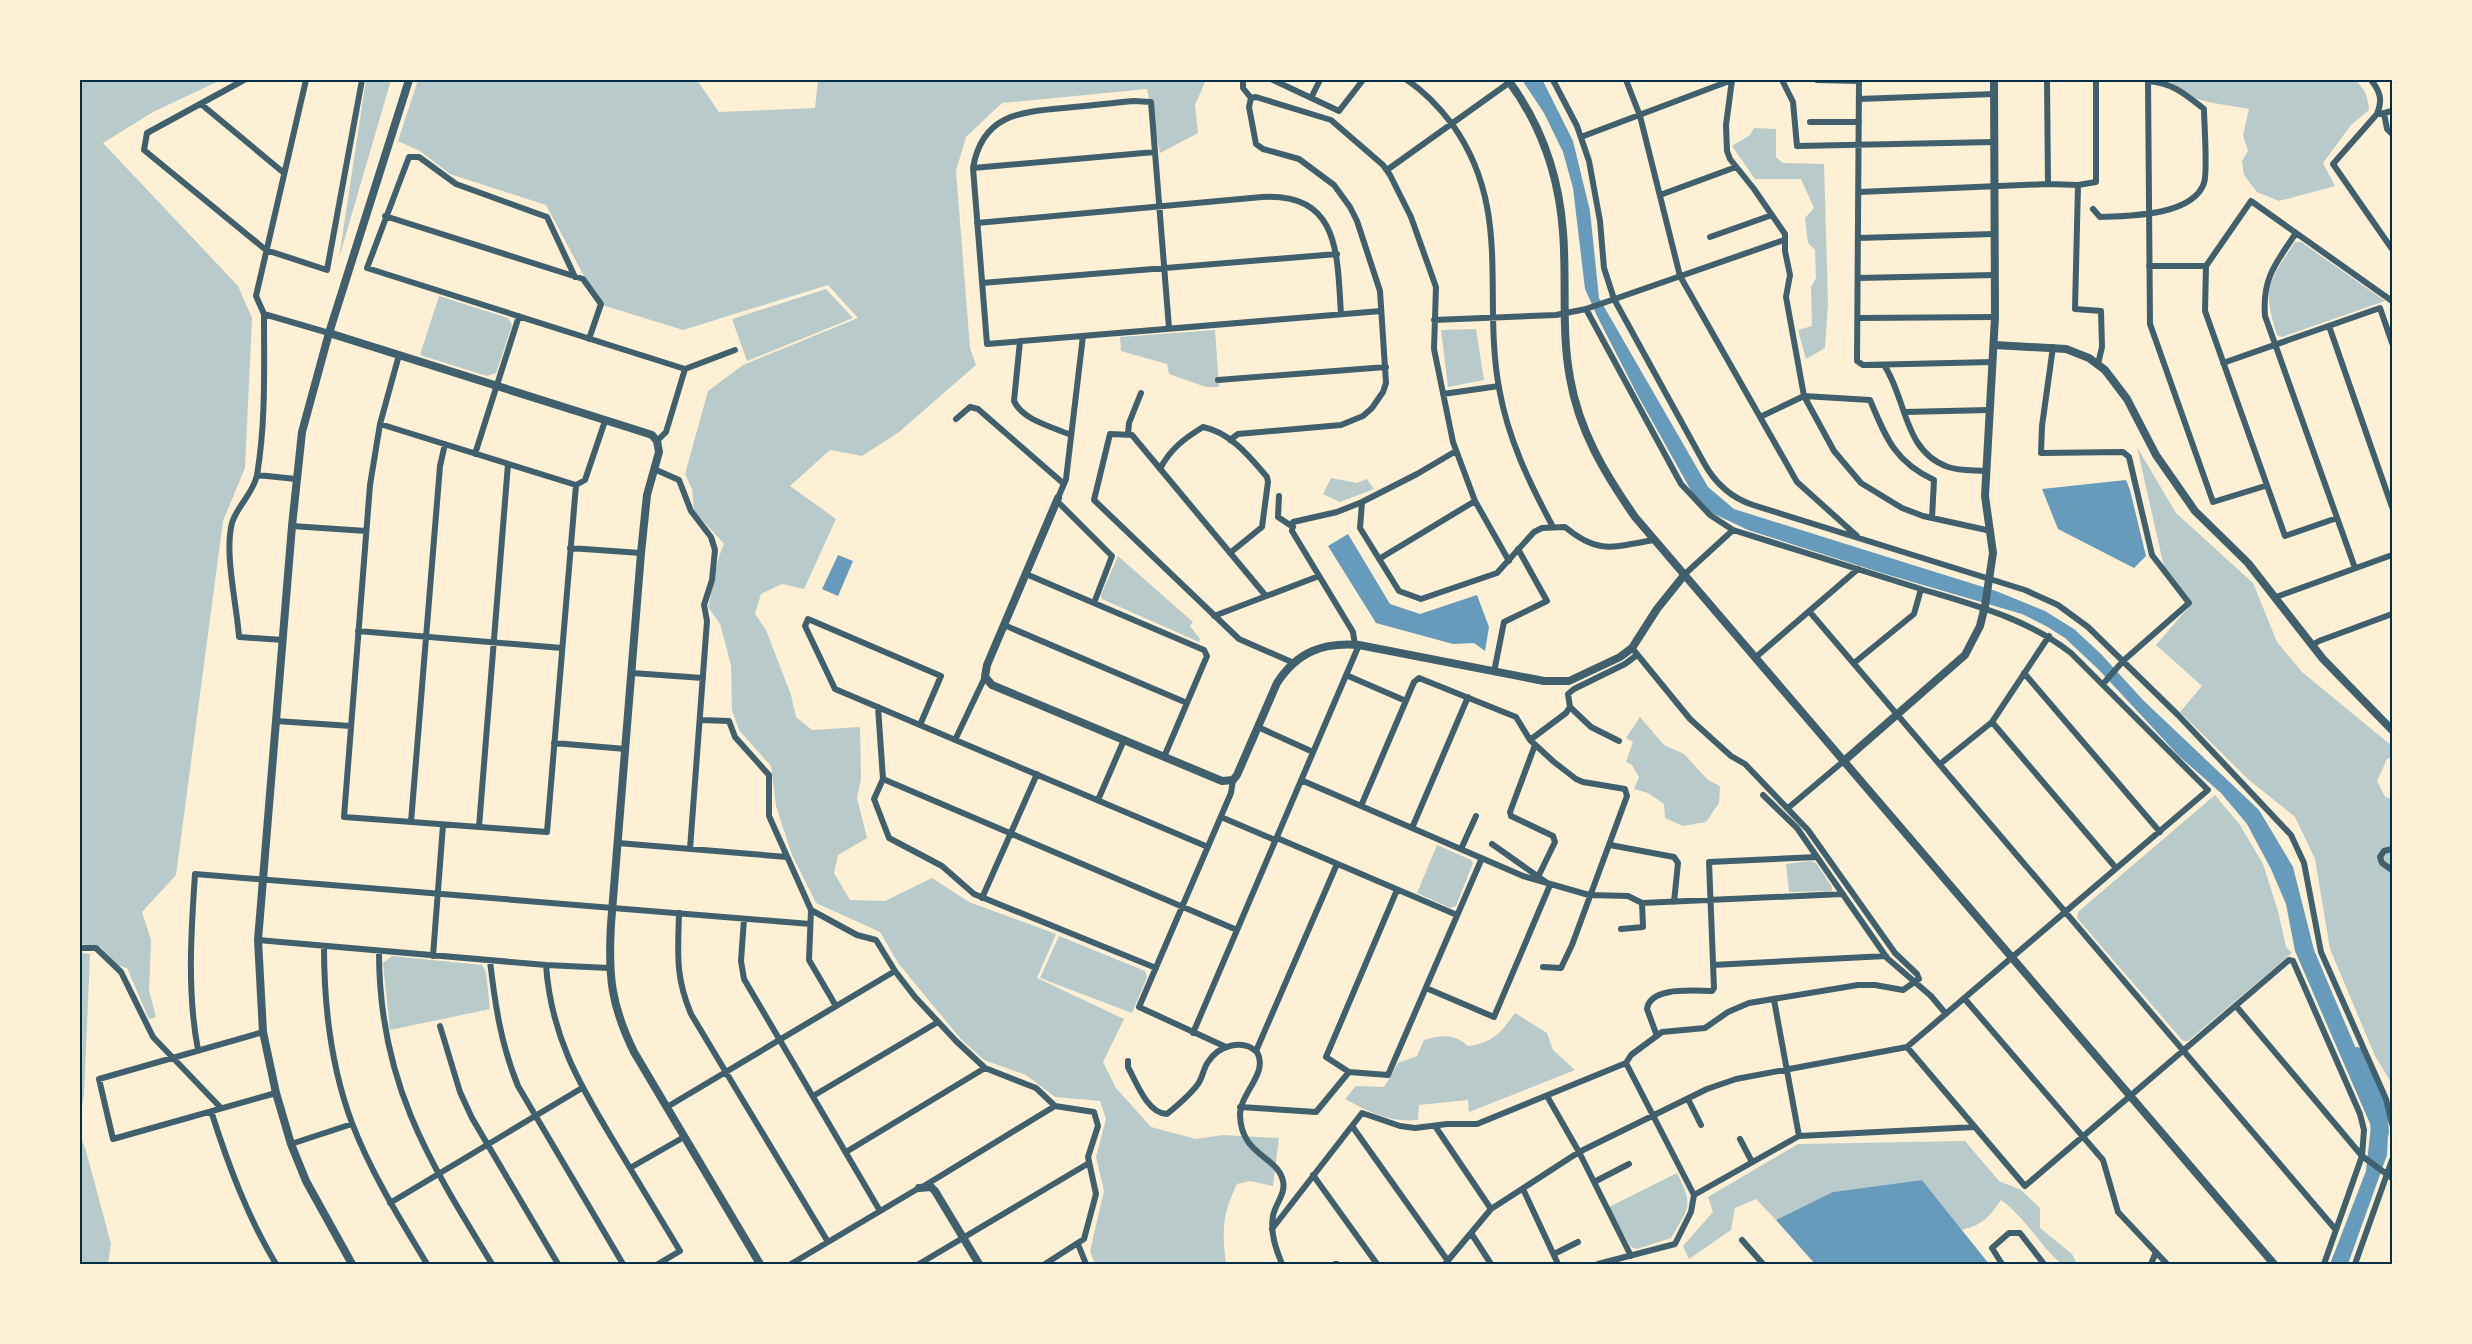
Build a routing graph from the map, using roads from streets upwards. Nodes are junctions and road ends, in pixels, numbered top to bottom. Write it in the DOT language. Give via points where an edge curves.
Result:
graph roads {
  1 [pos="244,80"];
  2 [pos="306,80"];
  3 [pos="362,80"];
  4 [pos="410,80"];
  5 [pos="1243,80"];
  6 [pos="1320,80"];
  7 [pos="1363,80"];
  8 [pos="1407,80"];
  9 [pos="1553,80"];
  10 [pos="1626,80"];
  11 [pos="1732,80"];
  12 [pos="1782,80"];
  13 [pos="1817,80"];
  14 [pos="1859,80"];
  15 [pos="1994,80"];
  16 [pos="2047,80"];
  17 [pos="2096,80"];
  18 [pos="2147,80"];
  19 [pos="2371,80"];
  20 [pos="1277,81"];
  21 [pos="1509,81"];
  22 [pos="1994,94"];
  23 [pos="1251,98"];
  24 [pos="1311,98"];
  25 [pos="1859,99"];
  26 [pos="201,104"];
  27 [pos="2392,111"];
  28 [pos="2380,114"];
  29 [pos="1640,115"];
  30 [pos="1810,122"];
  31 [pos="1859,122"];
  32 [pos="1451,124"];
  33 [pos="2392,134"];
  34 [pos="1581,137"];
  35 [pos="1995,142"];
  36 [pos="1859,145"];
  37 [pos="1155,152"];
  38 [pos="1736,167"];
  39 [pos="973,168"];
  40 [pos="1387,170"];
  41 [pos="284,173"];
  42 [pos="2048,184"];
  43 [pos="2078,185"];
  44 [pos="1994,187"];
  45 [pos="1859,192"];
  46 [pos="1660,195"];
  47 [pos="1159,208"];
  48 [pos="2093,209"];
  49 [pos="2149,214"];
  50 [pos="1772,215"];
  51 [pos="386,216"];
  52 [pos="977,223"];
  53 [pos="2296,233"];
  54 [pos="1994,234"];
  55 [pos="1710,237"];
  56 [pos="1858,238"];
  57 [pos="1784,240"];
  58 [pos="2392,249"];
  59 [pos="266,250"];
  60 [pos="1337,254"];
  61 [pos="2149,266"];
  62 [pos="2206,266"];
  63 [pos="1164,268"];
  64 [pos="1995,275"];
  65 [pos="1680,276"];
  66 [pos="575,277"];
  67 [pos="1858,278"];
  68 [pos="982,283"];
  69 [pos="1611,300"];
  70 [pos="2392,302"];
  71 [pos="1588,308"];
  72 [pos="1381,311"];
  73 [pos="264,314"];
  74 [pos="1341,314"];
  75 [pos="1564,314"];
  76 [pos="519,316"];
  77 [pos="1995,316"];
  78 [pos="1493,317"];
  79 [pos="1858,318"];
  80 [pos="1434,320"];
  81 [pos="2329,326"];
  82 [pos="1169,328"];
  83 [pos="329,333"];
  84 [pos="1083,336"];
  85 [pos="590,339"];
  86 [pos="1020,341"];
  87 [pos="2392,343"];
  88 [pos="1994,345"];
  89 [pos="2275,345"];
  90 [pos="2053,347"];
  91 [pos="735,351"];
  92 [pos="399,355"];
  93 [pos="1993,362"];
  94 [pos="2223,363"];
  95 [pos="2098,364"];
  96 [pos="1884,365"];
  97 [pos="1386,366"];
  98 [pos="685,369"];
  99 [pos="1218,380"];
  100 [pos="1499,386"];
  101 [pos="496,387"];
  102 [pos="1141,393"];
  103 [pos="1443,394"];
  104 [pos="1804,396"];
  105 [pos="1990,410"];
  106 [pos="1904,412"];
  107 [pos="1760,417"];
  108 [pos="956,419"];
  109 [pos="605,420"];
  110 [pos="380,424"];
  111 [pos="1071,435"];
  112 [pos="1128,435"];
  113 [pos="1230,440"];
  114 [pos="657,441"];
  115 [pos="445,444"];
  116 [pos="1456,451"];
  117 [pos="475,454"];
  118 [pos="508,464"];
  119 [pos="654,469"];
  120 [pos="1160,469"];
  121 [pos="1985,471"];
  122 [pos="257,476"];
  123 [pos="296,479"];
  124 [pos="1064,484"];
  125 [pos="576,485"];
  126 [pos="2265,486"];
  127 [pos="1279,496"];
  128 [pos="1058,499"];
  129 [pos="1474,501"];
  130 [pos="1362,502"];
  131 [pos="2392,507"];
  132 [pos="1932,518"];
  133 [pos="2337,518"];
  134 [pos="292,526"];
  135 [pos="1293,527"];
  136 [pos="1553,527"];
  137 [pos="1733,530"];
  138 [pos="366,531"];
  139 [pos="1991,531"];
  140 [pos="1858,538"];
  141 [pos="1655,540"];
  142 [pos="570,548"];
  143 [pos="1518,549"];
  144 [pos="641,553"];
  145 [pos="1230,553"];
  146 [pos="2392,555"];
  147 [pos="1379,559"];
  148 [pos="1509,561"];
  149 [pos="2355,568"];
  150 [pos="1858,569"];
  151 [pos="1026,574"];
  152 [pos="1685,574"];
  153 [pos="1319,576"];
  154 [pos="1989,580"];
  155 [pos="1921,589"];
  156 [pos="1266,596"];
  157 [pos="2276,597"];
  158 [pos="1094,603"];
  159 [pos="1985,607"];
  160 [pos="1809,611"];
  161 [pos="2392,614"];
  162 [pos="1214,616"];
  163 [pos="1004,625"];
  164 [pos="358,631"];
  165 [pos="426,636"];
  166 [pos="2049,636"];
  167 [pos="283,640"];
  168 [pos="494,642"];
  169 [pos="1357,645"];
  170 [pos="2312,645"];
  171 [pos="562,648"];
  172 [pos="1635,651"];
  173 [pos="1756,657"];
  174 [pos="1294,663"];
  175 [pos="1854,663"];
  176 [pos="2122,663"];
  177 [pos="1494,672"];
  178 [pos="632,673"];
  179 [pos="2024,674"];
  180 [pos="1346,675"];
  181 [pos="985,677"];
  182 [pos="703,678"];
  183 [pos="2104,682"];
  184 [pos="1468,697"];
  185 [pos="1406,701"];
  186 [pos="1187,703"];
  187 [pos="878,707"];
  188 [pos="1570,707"];
  189 [pos="1898,714"];
  190 [pos="700,720"];
  191 [pos="276,721"];
  192 [pos="1992,722"];
  193 [pos="920,725"];
  194 [pos="351,726"];
  195 [pos="1258,728"];
  196 [pos="2392,730"];
  197 [pos="955,740"];
  198 [pos="1124,740"];
  199 [pos="1619,741"];
  200 [pos="554,743"];
  201 [pos="1532,743"];
  202 [pos="626,749"];
  203 [pos="1313,752"];
  204 [pos="1164,757"];
  205 [pos="1845,760"];
  206 [pos="1940,764"];
  207 [pos="1037,774"];
  208 [pos="883,779"];
  209 [pos="1233,780"];
  210 [pos="1301,780"];
  211 [pos="1763,795"];
  212 [pos="1098,800"];
  213 [pos="1361,806"];
  214 [pos="1788,808"];
  215 [pos="1476,816"];
  216 [pos="1221,817"];
  217 [pos="411,822"];
  218 [pos="443,825"];
  219 [pos="479,827"];
  220 [pos="1412,828"];
  221 [pos="2160,832"];
  222 [pos="1011,834"];
  223 [pos="1276,839"];
  224 [pos="618,843"];
  225 [pos="1492,844"];
  226 [pos="1610,845"];
  227 [pos="1208,847"];
  228 [pos="690,849"];
  229 [pos="1461,849"];
  230 [pos="2392,849"];
  231 [pos="787,857"];
  232 [pos="1817,857"];
  233 [pos="1482,858"];
  234 [pos="1337,864"];
  235 [pos="2116,868"];
  236 [pos="2392,870"];
  237 [pos="1538,877"];
  238 [pos="263,879"];
  239 [pos="1550,885"];
  240 [pos="1397,890"];
  241 [pos="438,894"];
  242 [pos="1843,894"];
  243 [pos="1589,895"];
  244 [pos="982,898"];
  245 [pos="1711,901"];
  246 [pos="1674,902"];
  247 [pos="1642,903"];
  248 [pos="1183,907"];
  249 [pos="613,908"];
  250 [pos="811,910"];
  251 [pos="2065,911"];
  252 [pos="679,913"];
  253 [pos="1457,915"];
  254 [pos="744,919"];
  255 [pos="810,924"];
  256 [pos="1621,929"];
  257 [pos="1237,930"];
  258 [pos="258,940"];
  259 [pos="324,947"];
  260 [pos="80,948"];
  261 [pos="379,952"];
  262 [pos="433,956"];
  263 [pos="1886,956"];
  264 [pos="2011,957"];
  265 [pos="490,961"];
  266 [pos="546,965"];
  267 [pos="1713,965"];
  268 [pos="1544,967"];
  269 [pos="609,968"];
  270 [pos="1156,968"];
  271 [pos="895,971"];
  272 [pos="1916,983"];
  273 [pos="1426,988"];
  274 [pos="1964,998"];
  275 [pos="1774,1000"];
  276 [pos="836,1006"];
  277 [pos="2236,1006"];
  278 [pos="1946,1014"];
  279 [pos="938,1022"];
  280 [pos="440,1026"];
  281 [pos="263,1032"];
  282 [pos="1193,1033"];
  283 [pos="1657,1036"];
  284 [pos="779,1040"];
  285 [pos="1226,1047"];
  286 [pos="1908,1047"];
  287 [pos="198,1050"];
  288 [pos="2184,1050"];
  289 [pos="1256,1051"];
  290 [pos="1128,1061"];
  291 [pos="1626,1063"];
  292 [pos="985,1068"];
  293 [pos="1787,1070"];
  294 [pos="1349,1072"];
  295 [pos="725,1073"];
  296 [pos="582,1088"];
  297 [pos="276,1093"];
  298 [pos="813,1096"];
  299 [pos="1547,1096"];
  300 [pos="2130,1096"];
  301 [pos="1688,1099"];
  302 [pos="1055,1106"];
  303 [pos="667,1107"];
  304 [pos="1240,1107"];
  305 [pos="221,1108"];
  306 [pos="211,1111"];
  307 [pos="1654,1115"];
  308 [pos="534,1116"];
  309 [pos="352,1124"];
  310 [pos="2392,1124"];
  311 [pos="1701,1125"];
  312 [pos="1352,1126"];
  313 [pos="1435,1126"];
  314 [pos="1975,1127"];
  315 [pos="1799,1136"];
  316 [pos="2083,1136"];
  317 [pos="684,1137"];
  318 [pos="1740,1139"];
  319 [pos="291,1144"];
  320 [pos="487,1145"];
  321 [pos="846,1152"];
  322 [pos="1579,1152"];
  323 [pos="2363,1157"];
  324 [pos="2392,1160"];
  325 [pos="1752,1162"];
  326 [pos="1089,1163"];
  327 [pos="1629,1164"];
  328 [pos="630,1168"];
  329 [pos="437,1174"];
  330 [pos="1313,1175"];
  331 [pos="2388,1175"];
  332 [pos="1594,1182"];
  333 [pos="921,1187"];
  334 [pos="1523,1189"];
  335 [pos="1694,1194"];
  336 [pos="390,1203"];
  337 [pos="1491,1209"];
  338 [pos="880,1211"];
  339 [pos="1272,1229"];
  340 [pos="2336,1230"];
  341 [pos="1471,1233"];
  342 [pos="963,1239"];
  343 [pos="1743,1240"];
  344 [pos="828,1242"];
  345 [pos="1578,1242"];
  346 [pos="1078,1244"];
  347 [pos="2156,1252"];
  348 [pos="1554,1254"];
  349 [pos="1631,1256"];
  350 [pos="1446,1263"];
  351 [pos="2357,1263"];
  352 [pos="276,1264"];
  353 [pos="352,1264"];
  354 [pos="427,1264"];
  355 [pos="492,1264"];
  356 [pos="558,1264"];
  357 [pos="623,1264"];
  358 [pos="658,1264"];
  359 [pos="760,1264"];
  360 [pos="791,1264"];
  361 [pos="919,1264"];
  362 [pos="979,1264"];
  363 [pos="1045,1264"];
  364 [pos="1086,1264"];
  365 [pos="1282,1264"];
  366 [pos="1377,1264"];
  367 [pos="1491,1264"];
  368 [pos="1558,1264"];
  369 [pos="1598,1264"];
  370 [pos="1763,1264"];
  371 [pos="2002,1264"];
  372 [pos="2044,1264"];
  373 [pos="2151,1264"];
  374 [pos="2167,1264"];
  375 [pos="2274,1264"];
  376 [pos="2324,1264"];
  1 -- 26 [label="street"];
  2 -- 41 [label="street"];
  3 -- 59 [label="street" via="327,270"];
  4 -- 83 [label="street"];
  5 -- 23 [label="street" via="1243,88"];
  6 -- 24 [label="street"];
  7 -- 24 [label="street" via="1339,111"];
  8 -- 32 [label="street" via="1433,101"];
  9 -- 34 [label="street"];
  10 -- 29 [label="street"];
  11 -- 29 [label="street"];
  11 -- 38 [label="street" via="1726,140"];
  12 -- 36 [label="street" via="1793,102 1797,146"];
  13 -- 14 [label="street"];
  14 -- 25 [label="street"];
  15 -- 22 [label="street"];
  16 -- 42 [label="street"];
  17 -- 43 [label="street" via="2096,182"];
  18 -- 49 [label="street"];
  18 -- 49 [label="street" via="2176,87 2204,109 2204,183 2183,204"];
  19 -- 28 [label="street" via="2380,96"];
  20 -- 24 [label="street"];
  21 -- 32 [label="street"];
  21 -- 75 [label="street" via="1539,133 1556,184 1563,233"];
  22 -- 25 [label="street"];
  22 -- 35 [label="street"];
  23 -- 40 [label="street" via="1331,120"];
  23 -- 72 [label="street" via="1256,144 1310,165 1334,185 1350,207 1380,291"];
  25 -- 31 [label="street"];
  26 -- 41 [label="street"];
  26 -- 59 [label="street" via="147,133 144,150"];
  27 -- 28 [label="street"];
  28 -- 33 [label="street"];
  28 -- 58 [label="street" via="2333,164"];
  29 -- 34 [label="street"];
  29 -- 46 [label="street"];
  30 -- 31 [label="street"];
  31 -- 36 [label="street"];
  32 -- 40 [label="street"];
  32 -- 78 [label="street" via="1471,155 1485,192 1492,236"];
  34 -- 69 [label="street" via="1593,179"];
  35 -- 36 [label="street"];
  35 -- 44 [label="street"];
  36 -- 45 [label="street"];
  37 -- 39 [label="street"];
  37 -- 39 [label="street" via="1151,102 1134,101 1026,111 1005,118 979,146"];
  37 -- 47 [label="street"];
  38 -- 46 [label="street"];
  38 -- 50 [label="street"];
  39 -- 52 [label="street"];
  40 -- 80 [label="street" via="1411,217 1435,281"];
  41 -- 59 [label="street"];
  42 -- 43 [label="street"];
  42 -- 44 [label="street"];
  43 -- 95 [label="street" via="2075,309 2101,311 2102,347"];
  44 -- 45 [label="street"];
  44 -- 54 [label="street"];
  45 -- 56 [label="street"];
  46 -- 65 [label="street"];
  47 -- 52 [label="street"];
  47 -- 60 [label="street" via="1287,198 1312,209 1322,219"];
  47 -- 63 [label="street"];
  48 -- 49 [label="street" via="2100,217"];
  49 -- 61 [label="street"];
  50 -- 55 [label="street"];
  50 -- 57 [label="street" via="1785,234"];
  51 -- 66 [label="street"];
  51 -- 66 [label="street" via="409,157 419,157 456,184 547,217"];
  51 -- 76 [label="street" via="368,268"];
  52 -- 68 [label="street"];
  53 -- 62 [label="street" via="2251,201"];
  53 -- 70 [label="street"];
  53 -- 89 [label="street" via="2267,279 2265,316"];
  54 -- 56 [label="street"];
  54 -- 64 [label="street"];
  56 -- 67 [label="street"];
  57 -- 65 [label="street"];
  57 -- 104 [label="street" via="1790,275 1786,297"];
  59 -- 73 [label="street" via="256,290"];
  60 -- 63 [label="street"];
  60 -- 74 [label="street"];
  61 -- 62 [label="street"];
  61 -- 126 [label="street" via="2150,324 2213,502"];
  62 -- 94 [label="street" via="2205,311"];
  63 -- 68 [label="street"];
  63 -- 82 [label="street"];
  64 -- 67 [label="street"];
  64 -- 77 [label="street"];
  65 -- 69 [label="street"];
  65 -- 107 [label="street"];
  66 -- 85 [label="street" via="583,279 601,304"];
  67 -- 79 [label="street"];
  68 -- 86 [label="street" via="987,344"];
  69 -- 71 [label="street"];
  69 -- 140 [label="street" via="1717,483 1743,502"];
  71 -- 75 [label="street"];
  71 -- 137 [label="street" via="1682,484 1710,515"];
  72 -- 74 [label="street"];
  72 -- 97 [label="street"];
  73 -- 83 [label="street"];
  73 -- 122 [label="street"];
  74 -- 82 [label="street"];
  75 -- 78 [label="street"];
  75 -- 141 [label="street" via="1574,398 1590,444 1616,489"];
  76 -- 85 [label="street"];
  76 -- 101 [label="street"];
  77 -- 79 [label="street"];
  77 -- 88 [label="street"];
  78 -- 80 [label="street"];
  78 -- 100 [label="street"];
  79 -- 96 [label="street" via="1857,361 1863,365"];
  80 -- 103 [label="street" via="1434,349"];
  81 -- 87 [label="street" via="2380,308"];
  81 -- 89 [label="street"];
  81 -- 131 [label="street"];
  82 -- 84 [label="street"];
  83 -- 92 [label="street"];
  83 -- 123 [label="street" via="308,405"];
  84 -- 86 [label="street"];
  84 -- 111 [label="street"];
  85 -- 98 [label="street"];
  86 -- 111 [label="street" via="1014,401 1017,407"];
  88 -- 90 [label="street"];
  88 -- 93 [label="street"];
  89 -- 94 [label="street"];
  89 -- 133 [label="street"];
  90 -- 95 [label="street"];
  90 -- 176 [label="street" via="2042,453 2123,452 2129,456 2152,555 2189,603"];
  91 -- 98 [label="street"];
  92 -- 101 [label="street"];
  92 -- 110 [label="street"];
  93 -- 96 [label="street"];
  93 -- 105 [label="street"];
  94 -- 126 [label="street"];
  95 -- 157 [label="street" via="2115,380 2156,454 2195,512 2248,562"];
  96 -- 106 [label="street" via="1895,381"];
  97 -- 99 [label="street"];
  97 -- 113 [label="street" via="1386,382 1378,401 1353,422 1238,434"];
  98 -- 114 [label="street" via="666,432"];
  100 -- 103 [label="street"];
  100 -- 136 [label="street" via="1521,465"];
  101 -- 109 [label="street"];
  101 -- 117 [label="street"];
  102 -- 112 [label="street"];
  103 -- 116 [label="street"];
  104 -- 107 [label="street"];
  104 -- 132 [label="street" via="1834,451 1861,483 1902,508"];
  104 -- 132 [label="street" via="1870,400 1893,449 1915,471 1934,480"];
  105 -- 106 [label="street"];
  105 -- 121 [label="street"];
  106 -- 121 [label="street" via="1915,440 1938,462"];
  107 -- 140 [label="street" via="1797,482"];
  108 -- 124 [label="street" via="970,406 978,409"];
  109 -- 114 [label="street" via="652,435"];
  109 -- 125 [label="street" via="585,480"];
  110 -- 115 [label="street"];
  110 -- 138 [label="street"];
  111 -- 124 [label="street"];
  112 -- 120 [label="street"];
  112 -- 162 [label="street" via="1110,434 1094,500"];
  113 -- 120 [label="street" via="1215,429 1203,427 1181,441"];
  113 -- 145 [label="street" via="1245,452 1268,482 1262,527"];
  114 -- 119 [label="street" via="659,452"];
  115 -- 117 [label="street"];
  115 -- 165 [label="street"];
  116 -- 129 [label="street"];
  116 -- 130 [label="street"];
  117 -- 118 [label="street"];
  118 -- 125 [label="street"];
  118 -- 168 [label="street"];
  119 -- 144 [label="street"];
  119 -- 182 [label="street" via="679,480 692,512 716,550 704,605 707,621"];
  120 -- 145 [label="street"];
  121 -- 139 [label="street"];
  122 -- 123 [label="street"];
  122 -- 167 [label="street" via="232,523 230,556 239,638"];
  123 -- 134 [label="street"];
  124 -- 128 [label="street"];
  125 -- 142 [label="street"];
  126 -- 133 [label="street" via="2285,536"];
  127 -- 135 [label="street" via="1278,518"];
  128 -- 151 [label="street"];
  128 -- 158 [label="street" via="1112,556"];
  129 -- 147 [label="street"];
  129 -- 148 [label="street"];
  130 -- 135 [label="street" via="1293,522"];
  130 -- 147 [label="street" via="1360,528"];
  132 -- 139 [label="street"];
  133 -- 149 [label="street"];
  134 -- 138 [label="street"];
  134 -- 167 [label="street"];
  135 -- 153 [label="street"];
  136 -- 141 [label="street" via="1565,527 1582,541 1603,548"];
  136 -- 143 [label="street" via="1534,532"];
  137 -- 150 [label="street"];
  137 -- 152 [label="street"];
  138 -- 164 [label="street"];
  139 -- 154 [label="street" via="1994,553"];
  140 -- 154 [label="street"];
  141 -- 152 [label="street"];
  142 -- 144 [label="street"];
  142 -- 171 [label="street"];
  143 -- 148 [label="street"];
  143 -- 177 [label="street" via="1547,601 1504,622"];
  144 -- 178 [label="street"];
  145 -- 156 [label="street"];
  146 -- 149 [label="street"];
  147 -- 148 [label="street" via="1399,591 1421,599 1497,573"];
  149 -- 157 [label="street"];
  150 -- 155 [label="street"];
  150 -- 160 [label="street"];
  151 -- 158 [label="street"];
  151 -- 163 [label="street"];
  152 -- 172 [label="street" via="1657,609"];
  152 -- 173 [label="street"];
  153 -- 156 [label="street"];
  153 -- 169 [label="street"];
  154 -- 159 [label="street"];
  154 -- 176 [label="street" via="2058,605 2088,627"];
  155 -- 159 [label="street"];
  155 -- 175 [label="street" via="1914,614"];
  156 -- 162 [label="street"];
  157 -- 170 [label="street"];
  158 -- 186 [label="street" via="1204,650 1207,656"];
  159 -- 166 [label="street"];
  159 -- 189 [label="street" via="1965,655"];
  160 -- 173 [label="street"];
  160 -- 175 [label="street"];
  161 -- 170 [label="street"];
  162 -- 174 [label="street" via="1239,639"];
  163 -- 181 [label="street"];
  163 -- 186 [label="street"];
  164 -- 165 [label="street"];
  164 -- 194 [label="street"];
  165 -- 168 [label="street"];
  165 -- 217 [label="street"];
  166 -- 179 [label="street"];
  166 -- 183 [label="street"];
  167 -- 191 [label="street"];
  168 -- 171 [label="street"];
  168 -- 219 [label="street"];
  169 -- 174 [label="street" via="1334,644 1313,650"];
  169 -- 177 [label="street"];
  169 -- 180 [label="street"];
  170 -- 196 [label="street"];
  171 -- 200 [label="street"];
  172 -- 177 [label="street" via="1569,681"];
  172 -- 188 [label="street" via="1625,664 1568,694"];
  172 -- 214 [label="street" via="1689,719 1745,764"];
  173 -- 205 [label="street"];
  174 -- 195 [label="street" via="1278,683"];
  175 -- 189 [label="street"];
  176 -- 183 [label="street"];
  176 -- 310 [label="street" via="2280,820 2299,846 2321,951 2386,1099"];
  178 -- 182 [label="street"];
  178 -- 202 [label="street"];
  179 -- 192 [label="street"];
  179 -- 221 [label="street"];
  180 -- 185 [label="street"];
  180 -- 203 [label="street"];
  181 -- 197 [label="street"];
  181 -- 198 [label="street" via="992,685"];
  182 -- 190 [label="street"];
  183 -- 221 [label="street" via="2208,790"];
  184 -- 185 [label="street" via="1419,678"];
  184 -- 201 [label="street" via="1516,717"];
  184 -- 220 [label="street"];
  185 -- 213 [label="street"];
  186 -- 204 [label="street"];
  187 -- 193 [label="street"];
  187 -- 193 [label="street" via="835,689 805,626 808,619 941,676"];
  187 -- 208 [label="street"];
  188 -- 199 [label="street" via="1591,727"];
  188 -- 201 [label="street"];
  189 -- 205 [label="street"];
  189 -- 206 [label="street"];
  190 -- 228 [label="street"];
  190 -- 231 [label="street" via="729,721 735,737 769,775 769,816"];
  191 -- 194 [label="street"];
  191 -- 238 [label="street"];
  192 -- 206 [label="street"];
  192 -- 235 [label="street"];
  193 -- 197 [label="street"];
  194 -- 217 [label="street" via="344,817"];
  195 -- 203 [label="street"];
  195 -- 209 [label="street"];
  197 -- 207 [label="street"];
  198 -- 204 [label="street"];
  198 -- 212 [label="street"];
  200 -- 202 [label="street"];
  200 -- 219 [label="street" via="547,832"];
  201 -- 226 [label="street" via="1576,779 1625,789 1627,796"];
  201 -- 237 [label="street" via="1510,812 1511,816 1553,836 1555,842"];
  202 -- 224 [label="street"];
  203 -- 210 [label="street"];
  204 -- 209 [label="street" via="1222,781"];
  205 -- 214 [label="street"];
  205 -- 264 [label="street"];
  206 -- 251 [label="street"];
  207 -- 212 [label="street"];
  207 -- 222 [label="street"];
  208 -- 222 [label="street"];
  208 -- 244 [label="street" via="874,799 889,838 942,866"];
  209 -- 216 [label="street"];
  210 -- 213 [label="street"];
  210 -- 223 [label="street"];
  211 -- 232 [label="street" via="1797,828"];
  212 -- 227 [label="street"];
  213 -- 220 [label="street"];
  214 -- 272 [label="street" via="1808,830 1895,953 1917,974"];
  215 -- 229 [label="street"];
  216 -- 223 [label="street"];
  216 -- 227 [label="street"];
  217 -- 218 [label="street"];
  218 -- 219 [label="street"];
  218 -- 241 [label="street"];
  220 -- 229 [label="street"];
  221 -- 235 [label="street"];
  222 -- 244 [label="street"];
  222 -- 248 [label="street"];
  223 -- 234 [label="street"];
  223 -- 257 [label="street"];
  224 -- 228 [label="street"];
  224 -- 249 [label="street"];
  225 -- 237 [label="street"];
  226 -- 243 [label="street"];
  226 -- 246 [label="street" via="1674,857 1678,863"];
  227 -- 248 [label="street"];
  228 -- 231 [label="street"];
  229 -- 233 [label="street"];
  230 -- 236 [label="street" via="2380,857"];
  231 -- 250 [label="street"];
  232 -- 242 [label="street"];
  232 -- 245 [label="street" via="1709,862"];
  233 -- 239 [label="street"];
  233 -- 253 [label="street"];
  234 -- 240 [label="street"];
  234 -- 289 [label="street"];
  235 -- 251 [label="street"];
  237 -- 239 [label="street"];
  238 -- 241 [label="street"];
  238 -- 258 [label="street"];
  238 -- 287 [label="street" via="195,874 190,949"];
  239 -- 243 [label="street"];
  239 -- 273 [label="street" via="1494,1017"];
  240 -- 253 [label="street"];
  240 -- 294 [label="street" via="1326,1057"];
  241 -- 249 [label="street"];
  241 -- 262 [label="street"];
  242 -- 245 [label="street"];
  242 -- 263 [label="street"];
  243 -- 247 [label="street" via="1628,896"];
  243 -- 268 [label="street" via="1561,968"];
  244 -- 270 [label="street"];
  245 -- 246 [label="street"];
  245 -- 267 [label="street"];
  246 -- 247 [label="street"];
  247 -- 256 [label="street" via="1643,927"];
  248 -- 257 [label="street"];
  248 -- 270 [label="street"];
  249 -- 252 [label="street"];
  249 -- 269 [label="street"];
  250 -- 255 [label="street"];
  250 -- 271 [label="street" via="857,935 876,940"];
  251 -- 264 [label="street"];
  251 -- 288 [label="street"];
  252 -- 254 [label="street"];
  252 -- 295 [label="street" via="679,983 691,1014"];
  253 -- 273 [label="street"];
  254 -- 255 [label="street"];
  254 -- 284 [label="street" via="742,970"];
  255 -- 276 [label="street" via="809,960"];
  257 -- 282 [label="street"];
  258 -- 259 [label="street"];
  258 -- 281 [label="street"];
  259 -- 261 [label="street"];
  259 -- 309 [label="street" via="330,1039"];
  260 -- 305 [label="street" via="96,948 121,972 153,1037"];
  261 -- 262 [label="street"];
  261 -- 329 [label="street" via="381,1009 394,1072"];
  262 -- 265 [label="street"];
  263 -- 267 [label="street"];
  263 -- 272 [label="street"];
  264 -- 274 [label="street"];
  264 -- 300 [label="street"];
  265 -- 266 [label="street"];
  265 -- 308 [label="street" via="494,1003 505,1048"];
  266 -- 269 [label="street"];
  266 -- 296 [label="street" via="556,1027"];
  267 -- 283 [label="street" via="1712,991 1663,992 1651,999 1647,1009"];
  269 -- 303 [label="street" via="613,999 626,1036"];
  270 -- 282 [label="street" via="1139,1007"];
  271 -- 276 [label="street"];
  271 -- 279 [label="street"];
  272 -- 275 [label="street" via="1903,990 1857,985"];
  272 -- 278 [label="street"];
  273 -- 294 [label="street" via="1388,1075"];
  274 -- 278 [label="street"];
  274 -- 316 [label="street"];
  275 -- 283 [label="street" via="1743,1005 1705,1028 1662,1032"];
  275 -- 293 [label="street"];
  276 -- 284 [label="street"];
  277 -- 288 [label="street"];
  277 -- 323 [label="street"];
  277 -- 323 [label="street" via="2289,960 2293,961 2360,1114"];
  278 -- 286 [label="street"];
  279 -- 292 [label="street"];
  279 -- 298 [label="street"];
  280 -- 320 [label="street" via="460,1092"];
  281 -- 287 [label="street"];
  281 -- 297 [label="street"];
  282 -- 285 [label="street"];
  283 -- 291 [label="street"];
  284 -- 295 [label="street"];
  284 -- 298 [label="street"];
  285 -- 289 [label="street" via="1242,1045"];
  285 -- 290 [label="street" via="1212,1056 1198,1084 1167,1114 1153,1109"];
  286 -- 293 [label="street"];
  286 -- 314 [label="street"];
  287 -- 306 [label="street" via="99,1079 113,1139"];
  288 -- 300 [label="street"];
  288 -- 340 [label="street"];
  289 -- 304 [label="street" via="1260,1067"];
  291 -- 299 [label="street"];
  291 -- 307 [label="street"];
  292 -- 302 [label="street" via="1036,1088"];
  292 -- 321 [label="street"];
  293 -- 301 [label="street" via="1723,1082"];
  293 -- 315 [label="street"];
  294 -- 304 [label="street" via="1316,1112"];
  295 -- 303 [label="street"];
  295 -- 344 [label="street"];
  296 -- 308 [label="street"];
  296 -- 328 [label="street"];
  297 -- 305 [label="street"];
  297 -- 319 [label="street"];
  298 -- 321 [label="street"];
  299 -- 313 [label="street" via="1477,1124"];
  299 -- 322 [label="street"];
  300 -- 316 [label="street"];
  300 -- 375 [label="street"];
  301 -- 307 [label="street"];
  301 -- 311 [label="street"];
  302 -- 326 [label="street" via="1094,1112 1098,1126"];
  302 -- 333 [label="street"];
  303 -- 317 [label="street"];
  304 -- 339 [label="street" via="1245,1136 1283,1181"];
  305 -- 306 [label="street"];
  306 -- 352 [label="street" via="245,1204"];
  307 -- 322 [label="street"];
  307 -- 335 [label="street"];
  308 -- 320 [label="street"];
  308 -- 357 [label="street"];
  309 -- 319 [label="street"];
  309 -- 336 [label="street"];
  312 -- 313 [label="street" via="1362,1113 1400,1126"];
  312 -- 330 [label="street"];
  312 -- 350 [label="street"];
  313 -- 337 [label="street"];
  314 -- 315 [label="street"];
  314 -- 316 [label="street" via="2025,1186"];
  315 -- 325 [label="street"];
  316 -- 347 [label="street" via="2103,1160 2118,1212"];
  317 -- 328 [label="street"];
  317 -- 359 [label="street"];
  318 -- 325 [label="street"];
  319 -- 353 [label="street" via="315,1199"];
  320 -- 329 [label="street"];
  320 -- 356 [label="street"];
  321 -- 338 [label="street"];
  322 -- 332 [label="street"];
  322 -- 334 [label="street"];
  323 -- 331 [label="street"];
  323 -- 340 [label="street"];
  324 -- 331 [label="street"];
  325 -- 335 [label="street"];
  326 -- 342 [label="street"];
  326 -- 346 [label="street" via="1096,1194 1084,1239"];
  327 -- 332 [label="street"];
  328 -- 358 [label="street" via="680,1251"];
  329 -- 336 [label="street"];
  329 -- 355 [label="street"];
  330 -- 339 [label="street"];
  330 -- 366 [label="street"];
  331 -- 351 [label="street"];
  332 -- 349 [label="street"];
  333 -- 338 [label="street"];
  333 -- 342 [label="street" via="935,1191"];
  334 -- 337 [label="street"];
  334 -- 348 [label="street"];
  335 -- 349 [label="street" via="1691,1212 1675,1244"];
  336 -- 354 [label="street"];
  337 -- 341 [label="street"];
  338 -- 344 [label="street"];
  339 -- 365 [label="street"];
  340 -- 376 [label="street"];
  341 -- 350 [label="street"];
  341 -- 367 [label="street"];
  342 -- 361 [label="street"];
  342 -- 362 [label="street"];
  343 -- 370 [label="street"];
  344 -- 360 [label="street"];
  345 -- 348 [label="street"];
  346 -- 363 [label="street"];
  346 -- 364 [label="street"];
  347 -- 373 [label="street"];
  347 -- 374 [label="street"];
  348 -- 368 [label="street"];
  349 -- 369 [label="street"];
  371 -- 372 [label="street" via="1992,1248 2009,1233 2020,1233"];
}
